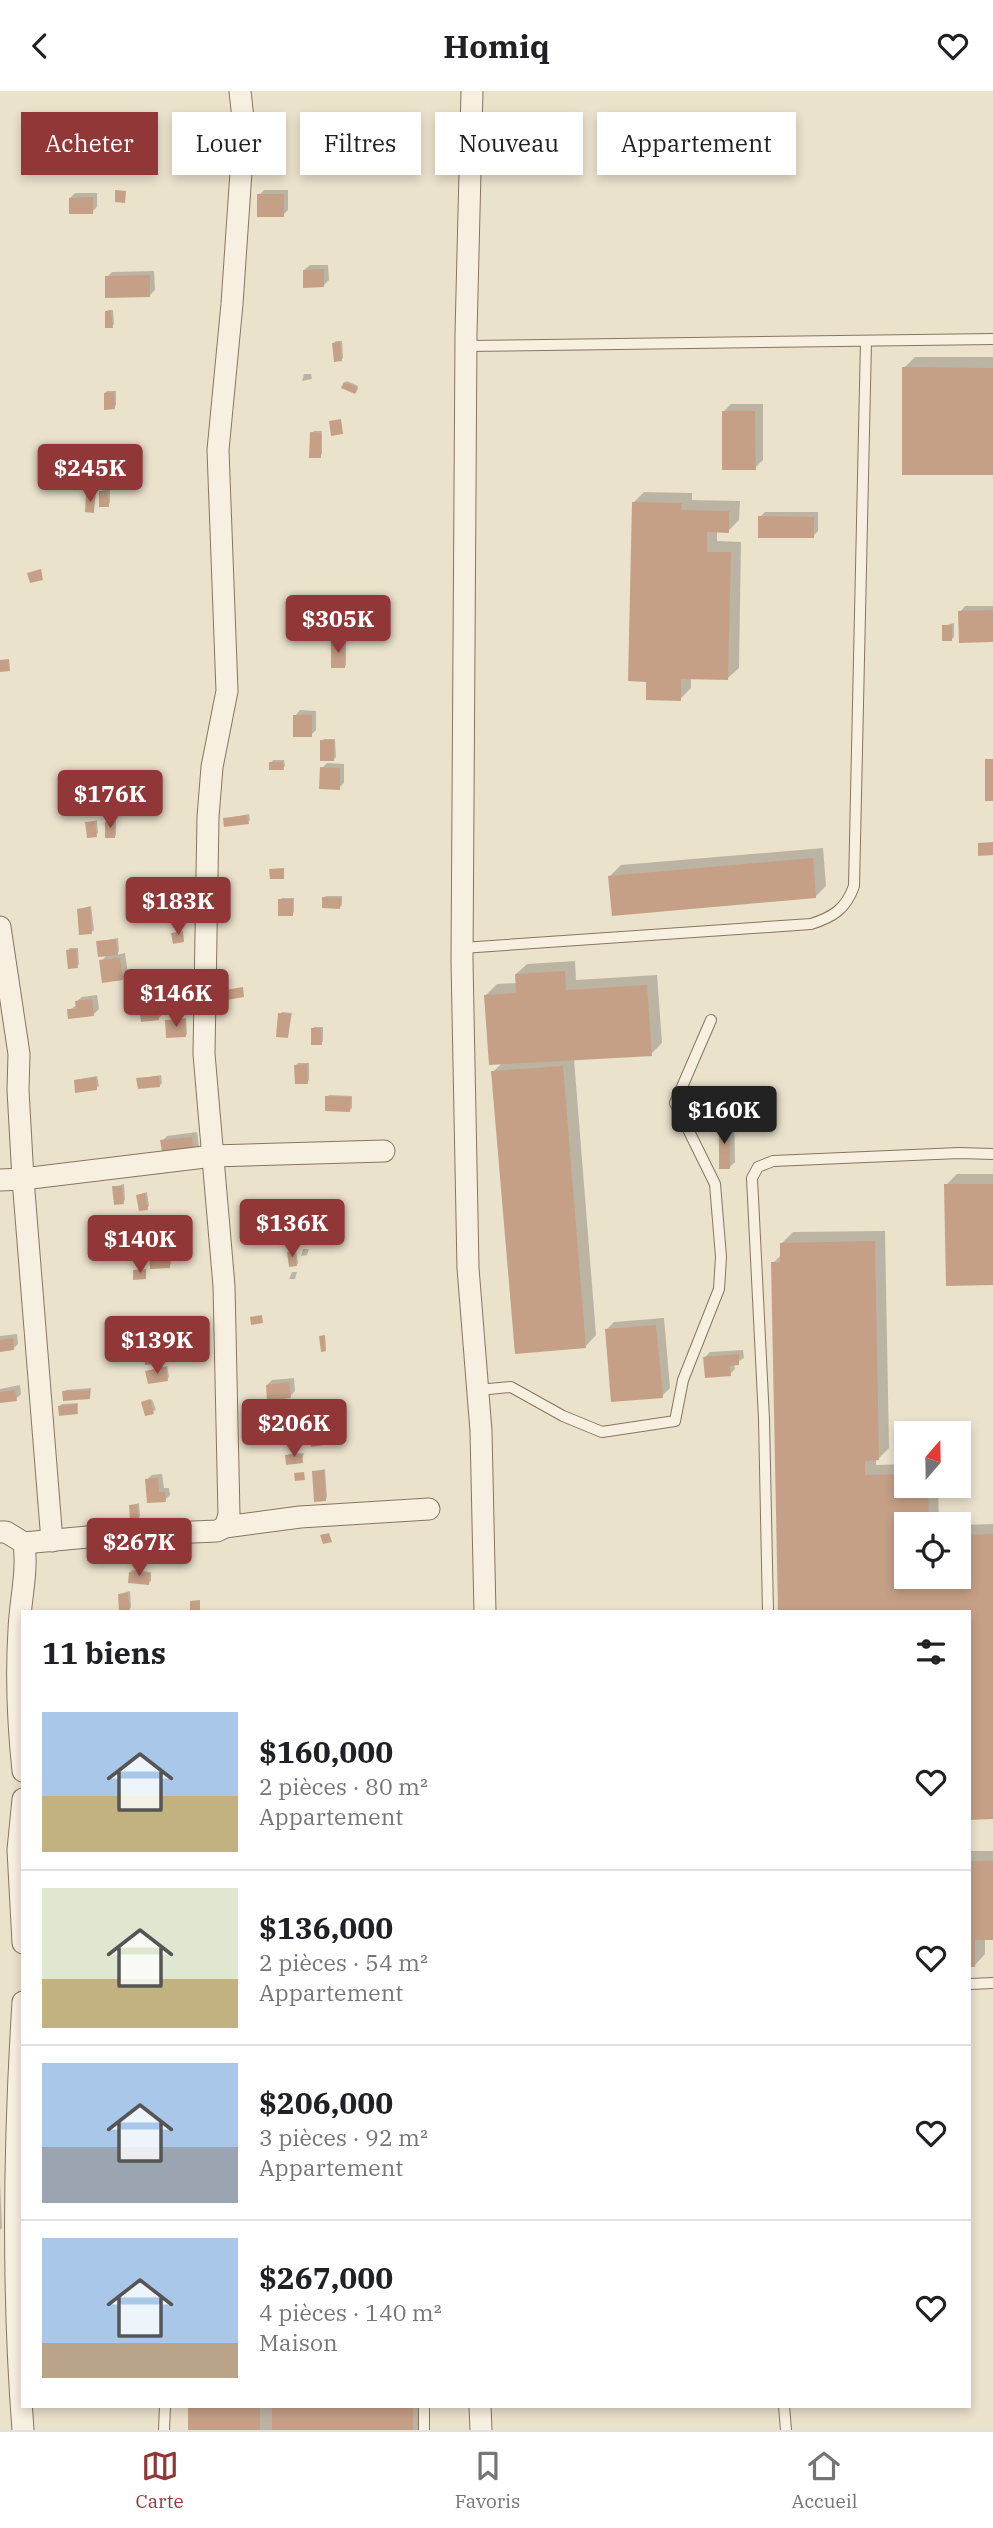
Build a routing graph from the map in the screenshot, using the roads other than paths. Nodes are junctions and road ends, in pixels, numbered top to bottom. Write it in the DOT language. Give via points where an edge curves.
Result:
graph roads {
  1 [pos="240,91"];
  2 [pos="472,91"];
  3 [pos="993,339"];
  4 [pos="866,341"];
  5 [pos="466,346"];
  6 [pos="0,927"];
  7 [pos="462,948"];
  8 [pos="711,1020"];
  9 [pos="7,1030"];
  10 [pos="384,1151"];
  11 [pos="993,1154"];
  12 [pos="213,1156"];
  13 [pos="0,1179"];
  14 [pos="23,1179"];
  15 [pos="478,1390"];
  16 [pos="429,1509"];
  17 [pos="225,1527"];
  18 [pos="0,1532"];
  19 [pos="52,1541"];
  20 [pos="24,1543"];
  21 [pos="485,1610"];
  22 [pos="768,1610"];
  23 [pos="21,1745"];
  24 [pos="21,1807"];
  25 [pos="9,1853"];
  26 [pos="21,1930"];
  27 [pos="993,1983"];
  28 [pos="971,1984"];
  29 [pos="21,2038"];
  30 [pos="21,2400"];
  31 [pos="22,2408"];
  32 [pos="165,2408"];
  33 [pos="424,2408"];
  34 [pos="480,2408"];
  35 [pos="784,2408"];
  36 [pos="23,2430"];
  37 [pos="164,2430"];
  38 [pos="424,2430"];
  39 [pos="481,2430"];
  40 [pos="786,2430"];
  1 -- 12 [label="street" via="244,128 218,450 228,691 212,767 208,817 204,1054"];
  2 -- 5 [label="street"];
  3 -- 4 [label="lane"];
  4 -- 5 [label="lane"];
  4 -- 7 [label="lane" via="854,886 847,903 830,918 811,923"];
  5 -- 7 [label="street"];
  6 -- 9 [label="street"];
  7 -- 15 [label="street" via="468,1268"];
  8 -- 15 [label="lane" via="675,1103 715,1184 719,1289 683,1380 675,1421 602,1431 510,1387"];
  9 -- 14 [label="street" via="19,1053"];
  10 -- 12 [label="street"];
  11 -- 22 [label="lane" via="773,1161 758,1167 752,1178"];
  12 -- 14 [label="street"];
  12 -- 17 [label="street" via="224,1286 229,1515"];
  13 -- 14 [label="street"];
  14 -- 19 [label="street"];
  15 -- 21 [label="street"];
  16 -- 17 [label="street"];
  17 -- 19 [label="street"];
  18 -- 20 [label="street"];
  19 -- 20 [label="street"];
  20 -- 23 [label="street" via="16,1681"];
  24 -- 25 [label="street"];
  25 -- 26 [label="street"];
  27 -- 28 [label="lane"];
  29 -- 30 [label="street" via="15,2312"];
  31 -- 36 [label="street"];
  32 -- 37 [label="lane"];
  33 -- 38 [label="lane"];
  34 -- 39 [label="street"];
  35 -- 40 [label="lane"];
}
